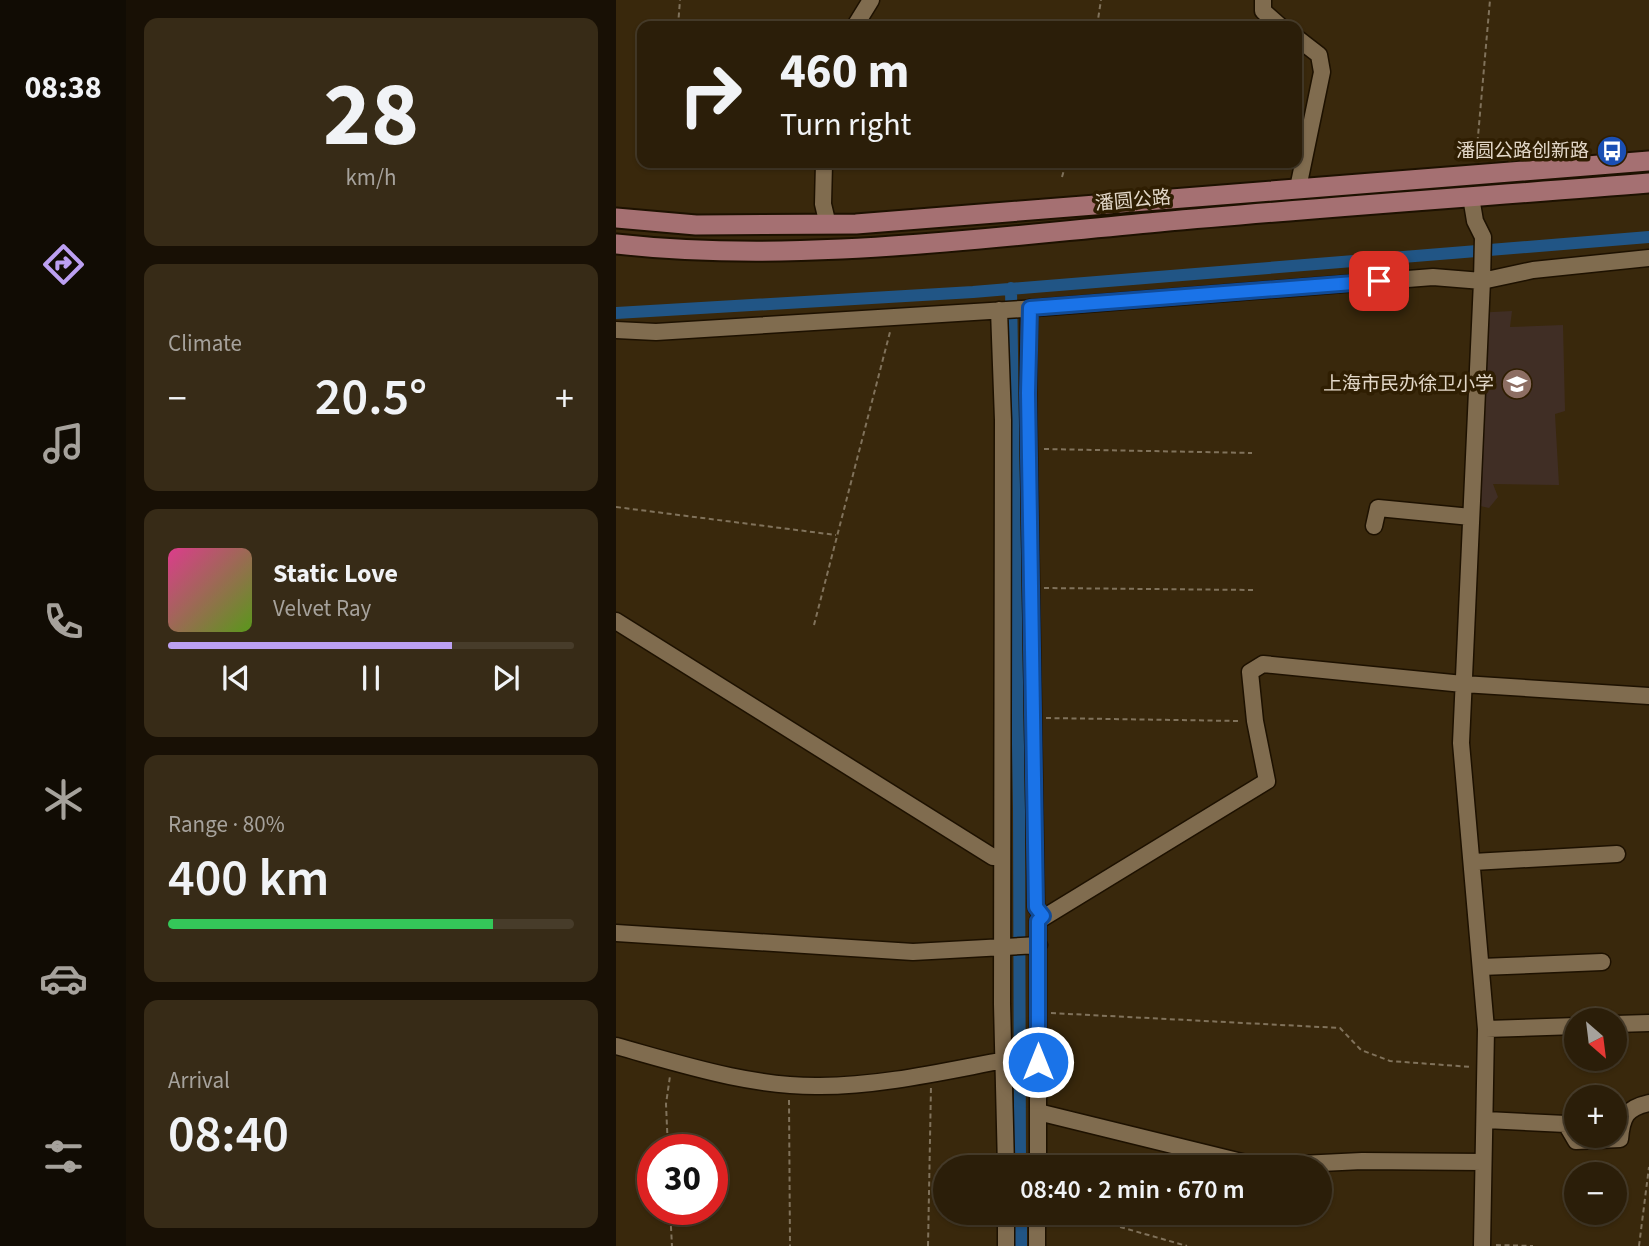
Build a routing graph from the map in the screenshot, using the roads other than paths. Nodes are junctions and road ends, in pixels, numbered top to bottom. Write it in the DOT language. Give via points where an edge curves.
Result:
graph roads {
  1 [pos="871,0"];
  2 [pos="1263,0"];
  3 [pos="858,21"];
  4 [pos="1274,21"];
  5 [pos="1302,42"];
  6 [pos="1649,161"];
  7 [pos="824,168"];
  8 [pos="1649,183"];
  9 [pos="1298,188"];
  10 [pos="1471,197"];
  11 [pos="616,218"];
  12 [pos="828,225"];
  13 [pos="616,244"];
  14 [pos="1649,258"];
  15 [pos="1482,277"];
  16 [pos="1026,309"];
  17 [pos="1001,310"];
  18 [pos="618,330"];
  19 [pos="616,347"];
  20 [pos="1471,517"];
  21 [pos="1374,526"];
  22 [pos="616,621"];
  23 [pos="1464,684"];
  24 [pos="1649,696"];
  25 [pos="1617,854"];
  26 [pos="1002,857"];
  27 [pos="1473,862"];
  28 [pos="1043,916"];
  29 [pos="616,933"];
  30 [pos="1035,946"];
  31 [pos="1004,949"];
  32 [pos="1602,962"];
  33 [pos="1481,967"];
  34 [pos="1649,1023"];
  35 [pos="1628,1024"];
  36 [pos="1564,1026"];
  37 [pos="1486,1029"];
  38 [pos="616,1046"];
  39 [pos="1005,1060"];
  40 [pos="1649,1103"];
  41 [pos="1038,1112"];
  42 [pos="1486,1119"];
  43 [pos="1006,1155"];
  44 [pos="1038,1155"];
  45 [pos="1483,1162"];
  46 [pos="1006,1225"];
  47 [pos="1037,1225"];
  48 [pos="1006,1246"];
  49 [pos="1037,1246"];
  50 [pos="1467,1246"];
  51 [pos="1482,1246"];
  1 -- 3 [label="street"];
  2 -- 4 [label="street" via="1263,11"];
  5 -- 9 [label="street" via="1319,55 1322,72"];
  6 -- 9 [label="main road, 潘圆公路"];
  7 -- 12 [label="street"];
  8 -- 10 [label="main road, 潘圆公路"];
  9 -- 12 [label="main road, 潘圆公路"];
  10 -- 13 [label="main road, 潘圆公路" via="1051,234 797,249"];
  10 -- 15 [label="street" via="1483,237"];
  11 -- 12 [label="main road, 潘圆公路" via="696,225"];
  14 -- 15 [label="street"];
  15 -- 16 [label="street"];
  15 -- 20 [label="street"];
  16 -- 17 [label="street"];
  16 -- 28 [label="street" via="1036,907"];
  17 -- 18 [label="street" via="656,332"];
  17 -- 26 [label="street"];
  18 -- 19 [label="street"];
  20 -- 21 [label="street" via="1378,508"];
  20 -- 23 [label="street"];
  22 -- 26 [label="street" via="993,857"];
  23 -- 24 [label="street"];
  23 -- 27 [label="street" via="1461,743"];
  23 -- 28 [label="street" via="1262,664 1250,672 1267,782"];
  25 -- 27 [label="street"];
  26 -- 31 [label="street"];
  27 -- 33 [label="street"];
  28 -- 30 [label="street" via="1038,921"];
  29 -- 31 [label="street" via="913,952"];
  30 -- 31 [label="street"];
  30 -- 41 [label="street"];
  31 -- 39 [label="street"];
  32 -- 33 [label="street"];
  33 -- 37 [label="street"];
  34 -- 35 [label="street"];
  36 -- 37 [label="street"];
  37 -- 42 [label="street"];
  38 -- 39 [label="street" via="788,1084 820,1086"];
  39 -- 43 [label="street"];
  40 -- 42 [label="street" via="1629,1110 1622,1118 1620,1139 1576,1141 1566,1124"];
  41 -- 44 [label="street"];
  41 -- 45 [label="street" via="1258,1166"];
  42 -- 45 [label="street"];
  45 -- 51 [label="street"];
  46 -- 48 [label="street"];
  47 -- 49 [label="street"];
  50 -- 51 [label="street"];
}
